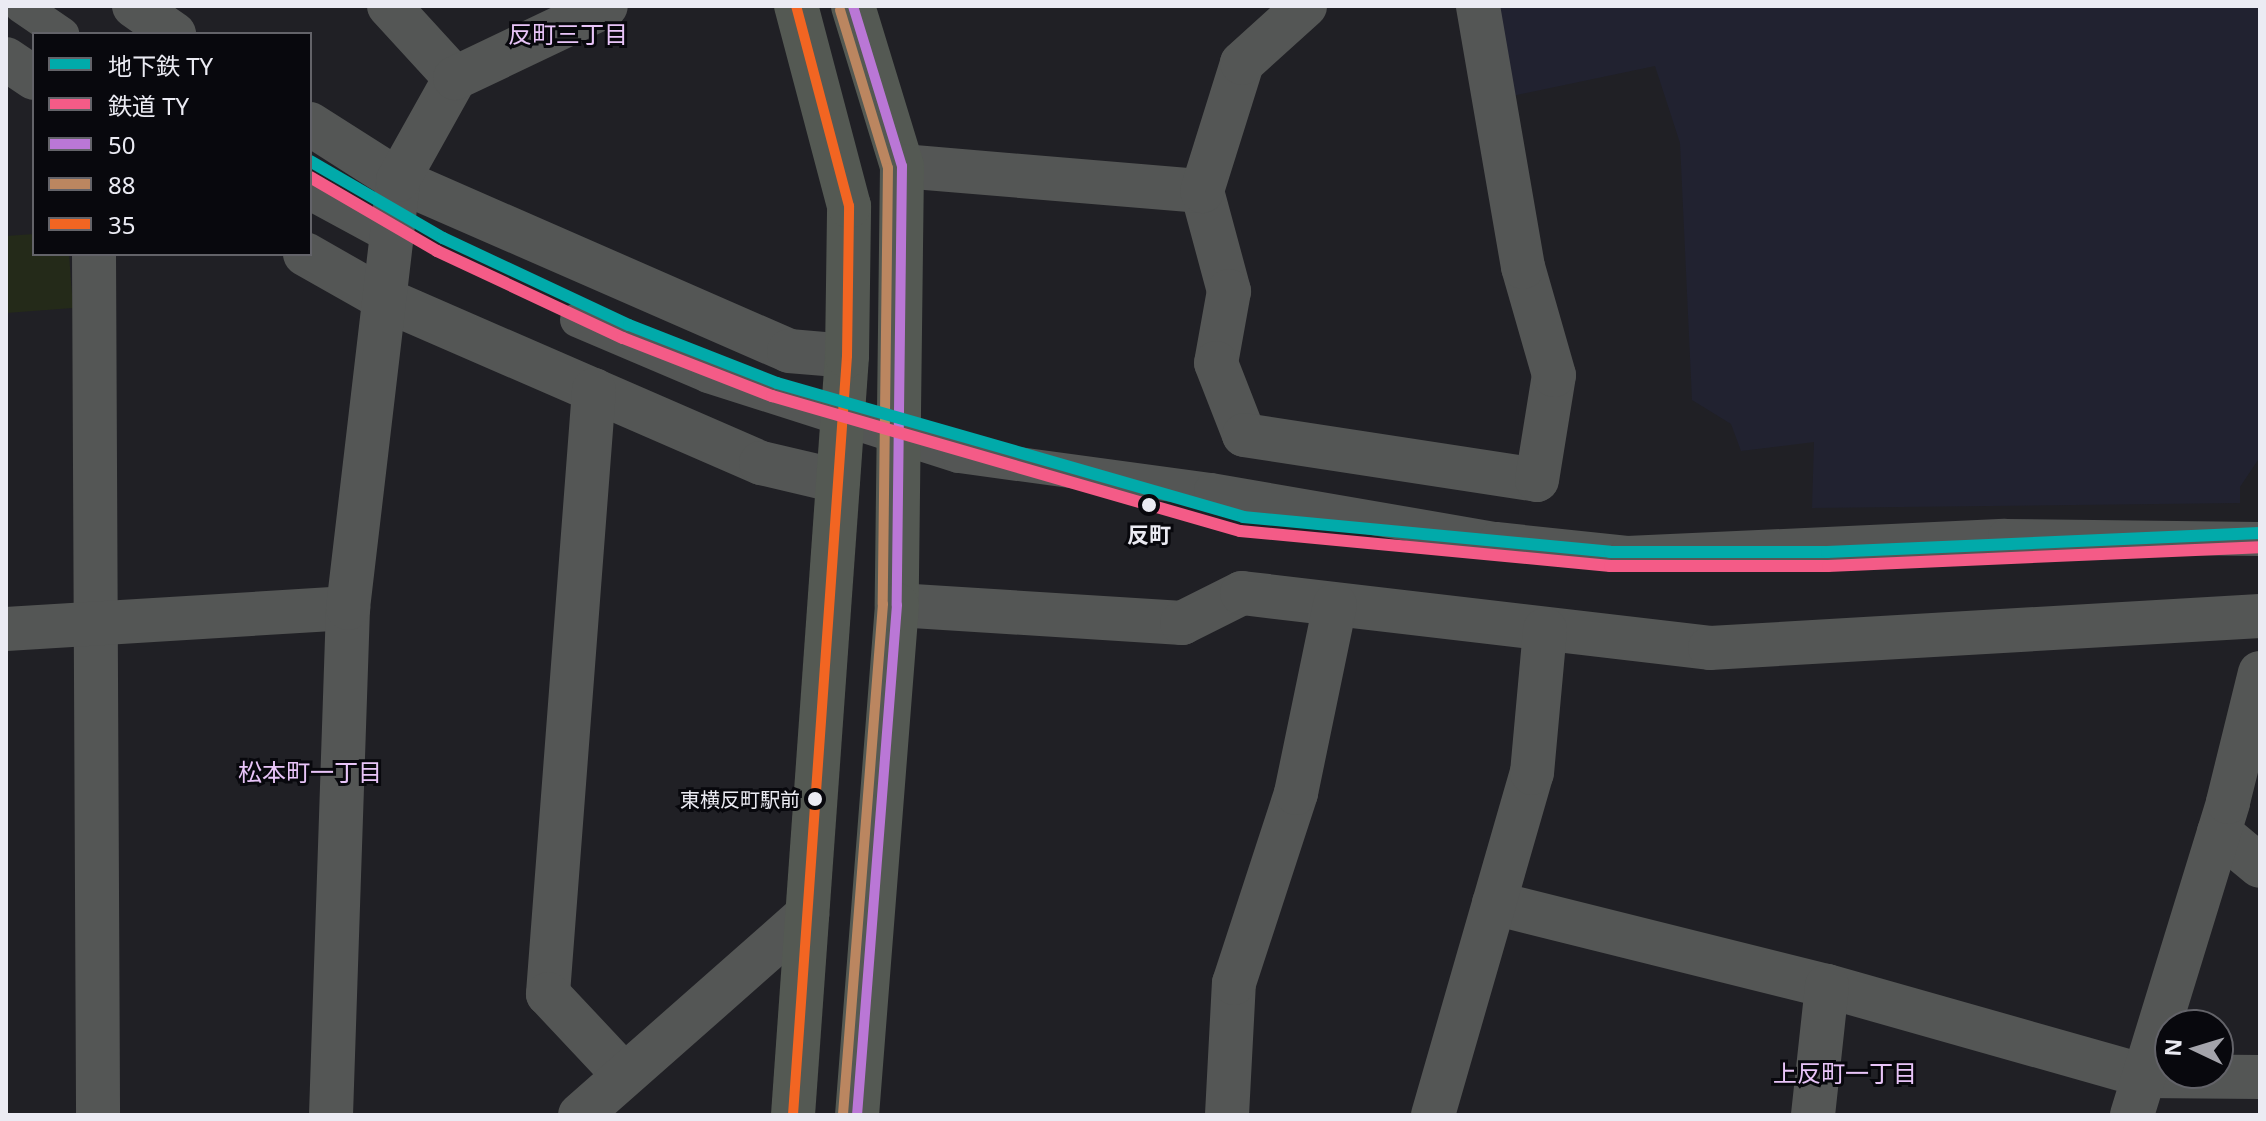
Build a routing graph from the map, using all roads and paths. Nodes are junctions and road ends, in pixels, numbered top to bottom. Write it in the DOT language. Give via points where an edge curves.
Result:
graph roads {
  1 [pos="21,6"];
  2 [pos="134,6"];
  3 [pos="389,6"];
  4 [pos="606,6"];
  5 [pos="796,6"];
  6 [pos="853,6"];
  7 [pos="1305,6"];
  8 [pos="1478,6"];
  9 [pos="59,32"];
  10 [pos="171,32"];
  11 [pos="6,59"];
  12 [pos="32,77"];
  13 [pos="455,78"];
  14 [pos="312,125"];
  15 [pos="902,166"];
  16 [pos="398,180"];
  17 [pos="1202,191"];
  18 [pos="312,194"];
  19 [pos="393,238"];
  20 [pos="94,256"];
  21 [pos="309,256"];
  22 [pos="386,300"];
  23 [pos="577,320"];
  24 [pos="847,356"];
  25 [pos="594,390"];
  26 [pos="838,481"];
  27 [pos="2260,539"];
  28 [pos="897,605"];
  29 [pos="1335,605"];
  30 [pos="348,608"];
  31 [pos="2260,616"];
  32 [pos="95,623"];
  33 [pos="6,629"];
  34 [pos="1545,630"];
  35 [pos="2260,673"];
  36 [pos="2219,832"];
  37 [pos="2260,866"];
  38 [pos="1494,903"];
  39 [pos="807,915"];
  40 [pos="1827,986"];
  41 [pos="623,1074"];
  42 [pos="2260,1077"];
  43 [pos="2138,1095"];
  44 [pos="865,1113"];
  45 [pos="98,1115"];
  46 [pos="331,1115"];
  47 [pos="580,1115"];
  48 [pos="793,1115"];
  49 [pos="1227,1115"];
  50 [pos="1433,1115"];
  51 [pos="1813,1115"];
  1 -- 9 [label="street"];
  2 -- 10 [label="street"];
  3 -- 13 [label="street"];
  4 -- 13 [label="street"];
  5 -- 24 [label="highway" via="849,206"];
  6 -- 15 [label="highway"];
  7 -- 17 [label="street" via="1242,63"];
  8 -- 17 [label="street" via="1523,267 1554,375 1537,480 1244,435 1216,363 1229,291"];
  11 -- 12 [label="street"];
  13 -- 16 [label="street"];
  14 -- 16 [label="street"];
  15 -- 17 [label="street"];
  15 -- 28 [label="highway"];
  16 -- 19 [label="street"];
  16 -- 24 [label="street" via="789,351"];
  18 -- 19 [label="street"];
  19 -- 22 [label="street"];
  20 -- 32 [label="street"];
  21 -- 22 [label="street"];
  22 -- 25 [label="street"];
  22 -- 30 [label="street"];
  23 -- 27 [label="street" via="708,376 959,456 1211,490 1496,539 1627,553 2005,536"];
  24 -- 26 [label="highway"];
  25 -- 26 [label="street" via="761,463"];
  25 -- 41 [label="street" via="548,994"];
  26 -- 39 [label="highway"];
  28 -- 29 [label="street" via="1182,623 1242,593"];
  28 -- 44 [label="highway"];
  29 -- 34 [label="street"];
  29 -- 49 [label="street" via="1296,793 1234,983"];
  30 -- 32 [label="street"];
  30 -- 46 [label="street"];
  31 -- 34 [label="street" via="1710,648"];
  32 -- 33 [label="street"];
  32 -- 45 [label="street"];
  34 -- 38 [label="street" via="1532,773"];
  35 -- 36 [label="street"];
  36 -- 37 [label="street"];
  36 -- 43 [label="street"];
  38 -- 40 [label="street"];
  38 -- 50 [label="street"];
  39 -- 41 [label="street"];
  39 -- 48 [label="highway"];
  40 -- 43 [label="street"];
  40 -- 51 [label="street"];
  41 -- 47 [label="street"];
  42 -- 43 [label="street"];
}
